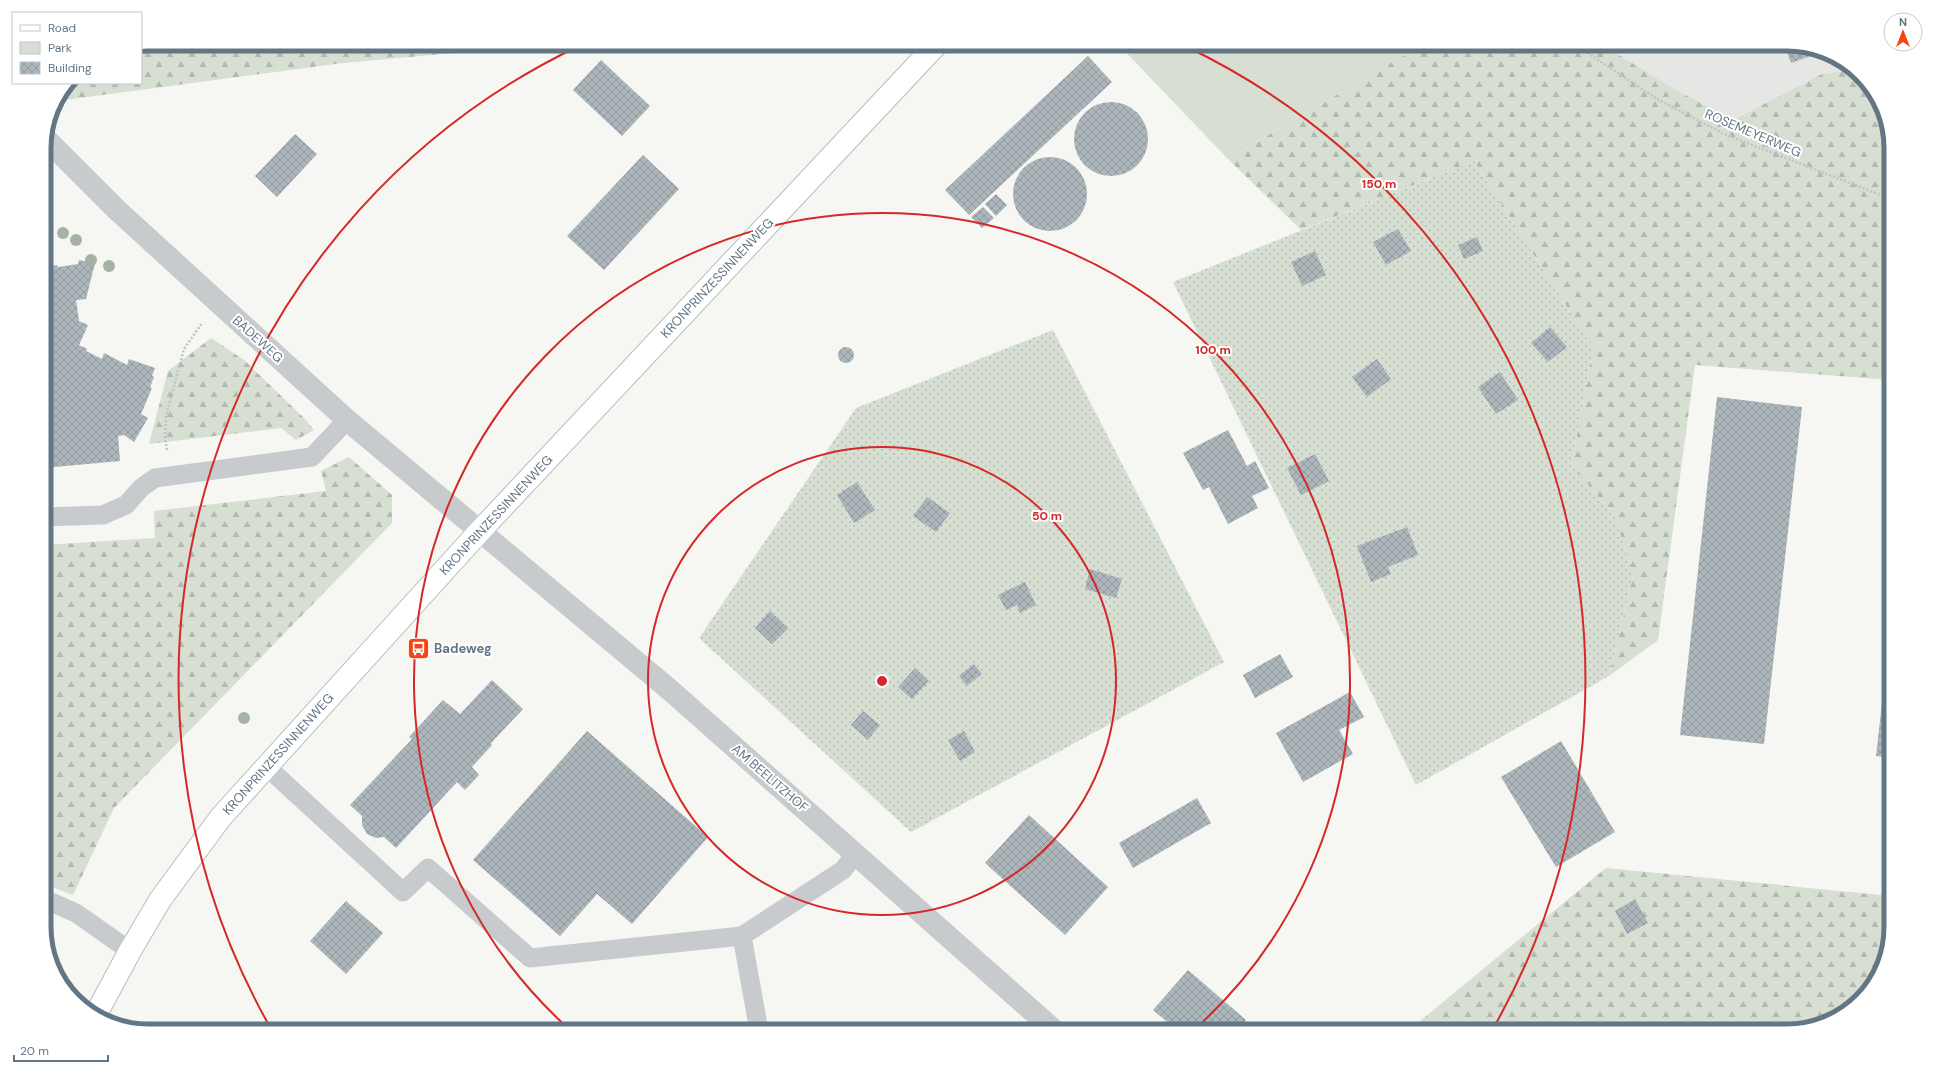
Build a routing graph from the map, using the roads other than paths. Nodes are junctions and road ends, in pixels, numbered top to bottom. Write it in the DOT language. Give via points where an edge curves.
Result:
graph roads {
  1 [pos="930,51"];
  2 [pos="51,144"];
  3 [pos="347,420"];
  4 [pos="51,517"];
  5 [pos="479,532"];
  6 [pos="267,767"];
  7 [pos="856,853"];
  8 [pos="51,902"];
  9 [pos="742,936"];
  10 [pos="130,951"];
  11 [pos="99,1011"];
  12 [pos="758,1024"];
  13 [pos="1047,1024"];
  1 -- 5 [label="main road, KRONPRINZESSINNENWEG"];
  2 -- 3 [label="street, BADEWEG" via="117,210"];
  3 -- 4 [label="lane" via="312,457 155,478 141,488 126,505 104,514"];
  3 -- 5 [label="street, BADEWEG"];
  5 -- 6 [label="main road, KRONPRINZESSINNENWEG"];
  5 -- 7 [label="street, AM BEELITZHOF" via="670,690"];
  6 -- 9 [label="lane" via="403,892 428,868 530,958"];
  6 -- 10 [label="main road, KRONPRINZESSINNENWEG" via="221,817 160,900"];
  7 -- 9 [label="lane" via="843,870"];
  7 -- 13 [label="street, AM BEELITZHOF"];
  8 -- 10 [label="lane" via="76,913"];
  9 -- 12 [label="lane"];
  10 -- 11 [label="main road, KRONPRINZESSINNENWEG"];
}
